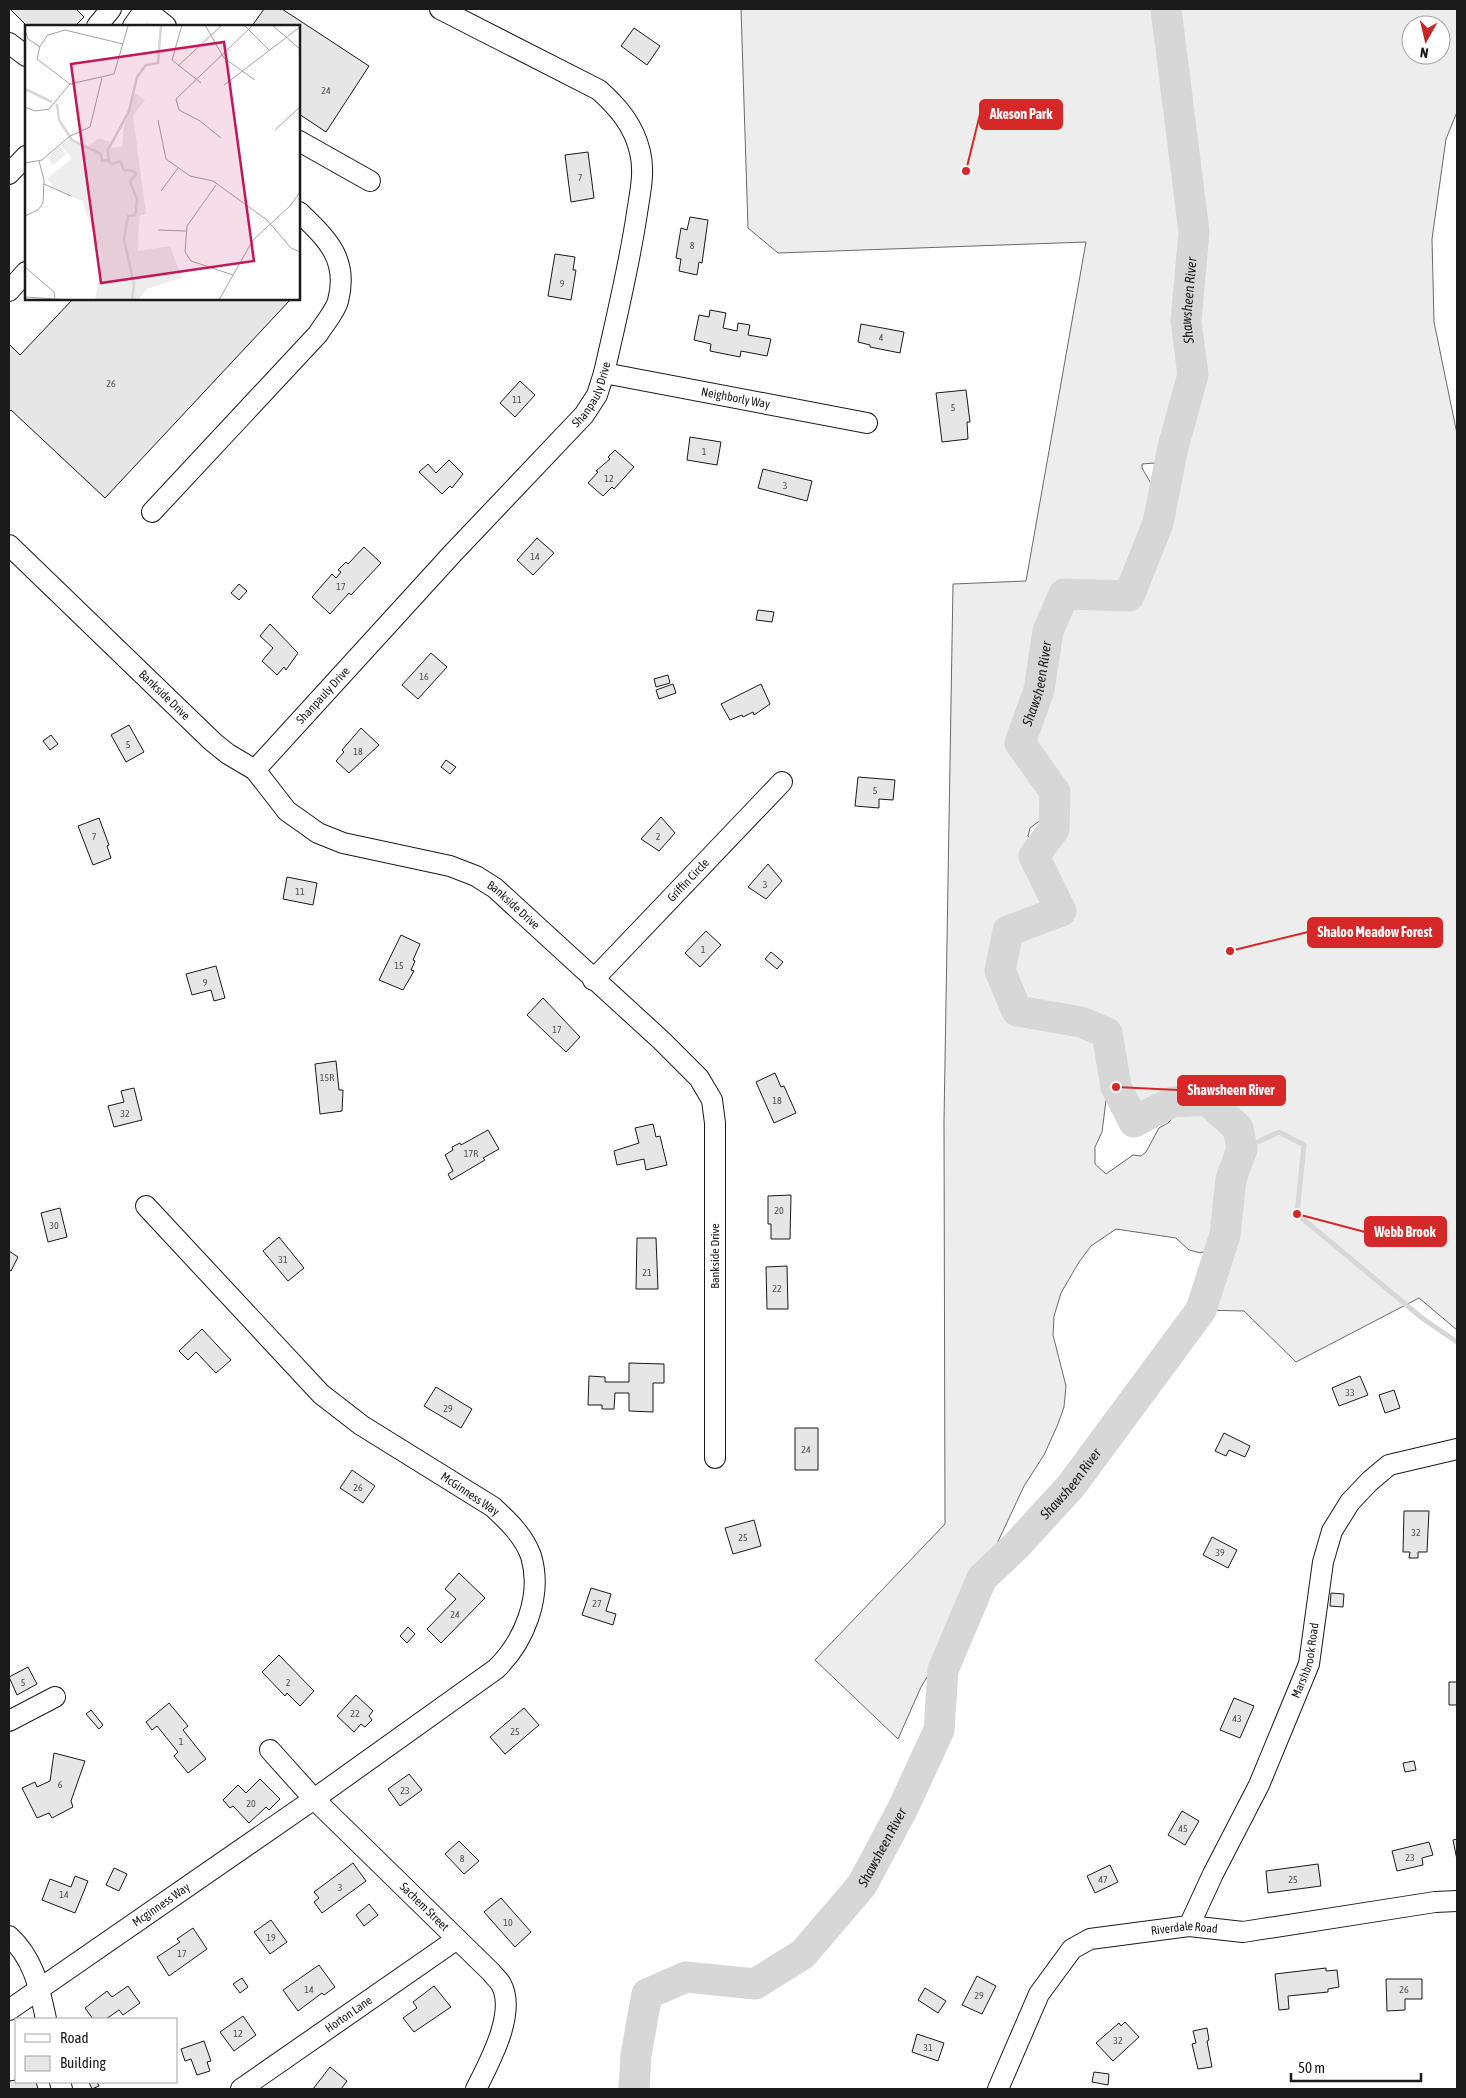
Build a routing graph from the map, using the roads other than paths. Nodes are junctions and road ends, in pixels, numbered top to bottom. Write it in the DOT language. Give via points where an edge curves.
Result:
graph roads {
  1 [pos="112,9"];
  2 [pos="440,9"];
  3 [pos="137,14"];
  4 [pos="98,25"];
  5 [pos="164,25"];
  6 [pos="9,43"];
  7 [pos="25,55"];
  8 [pos="300,142"];
  9 [pos="25,157"];
  10 [pos="9,174"];
  11 [pos="370,181"];
  12 [pos="300,213"];
  13 [pos="25,273"];
  14 [pos="9,291"];
  15 [pos="604,373"];
  16 [pos="867,423"];
  17 [pos="152,512"];
  18 [pos="9,545"];
  19 [pos="255,770"];
  20 [pos="782,782"];
  21 [pos="593,980"];
  22 [pos="146,1206"];
  23 [pos="1457,1449"];
  24 [pos="715,1458"];
  25 [pos="55,1697"];
  26 [pos="9,1721"];
  27 [pos="270,1750"];
  28 [pos="314,1798"];
  29 [pos="1457,1901"];
  30 [pos="1189,1926"];
  31 [pos="9,1936"];
  32 [pos="457,1939"];
  33 [pos="40,1988"];
  34 [pos="9,2010"];
  35 [pos="46,2018"];
  36 [pos="241,2089"];
  37 [pos="476,2089"];
  38 [pos="998,2089"];
  1 -- 4 [label="street"];
  2 -- 15 [label="street, Shanpauly Drive" via="599,90 618,107 631,127 640,153 642,178 634,233"];
  3 -- 5 [label="street"];
  6 -- 7 [label="street"];
  8 -- 11 [label="street"];
  9 -- 10 [label="street"];
  12 -- 17 [label="street" via="326,238 341,264 338,302 318,334"];
  13 -- 14 [label="street"];
  15 -- 16 [label="street, Neighborly Way"];
  15 -- 19 [label="street, Shanpauly Drive" via="597,395 584,415 452,553"];
  18 -- 19 [label="street, Bankside Drive" via="213,742"];
  19 -- 21 [label="street, Bankside Drive" via="287,811 318,833 343,843 450,866 476,876 495,888"];
  20 -- 21 [label="street, Griffin Circle"];
  21 -- 24 [label="street, Bankside Drive" via="699,1078 712,1100 715,1123"];
  22 -- 28 [label="street, McGinness Way" via="321,1394 361,1425 492,1508 509,1522 531,1556 533,1582 529,1615 525,1630 508,1657 496,1669"];
  23 -- 30 [label="street, Marshbrook Road" via="1389,1465 1350,1502 1332,1531 1324,1555 1309,1664 1259,1785"];
  25 -- 26 [label="street"];
  27 -- 28 [label="street, Sachem Street"];
  28 -- 32 [label="street, Sachem Street"];
  28 -- 33 [label="street, Mcginness Way"];
  29 -- 30 [label="street, Riverdale Road" via="1243,1932"];
  30 -- 38 [label="street, Riverdale Road" via="1110,1935 1090,1939 1072,1949 1039,1994"];
  31 -- 33 [label="street" via="34,1969"];
  32 -- 36 [label="street, Horton Lane"];
  32 -- 37 [label="street, Sachem Street" via="501,1984 505,1998 496,2048"];
  33 -- 34 [label="street, Mcginness Way"];
  33 -- 35 [label="street"];
}
